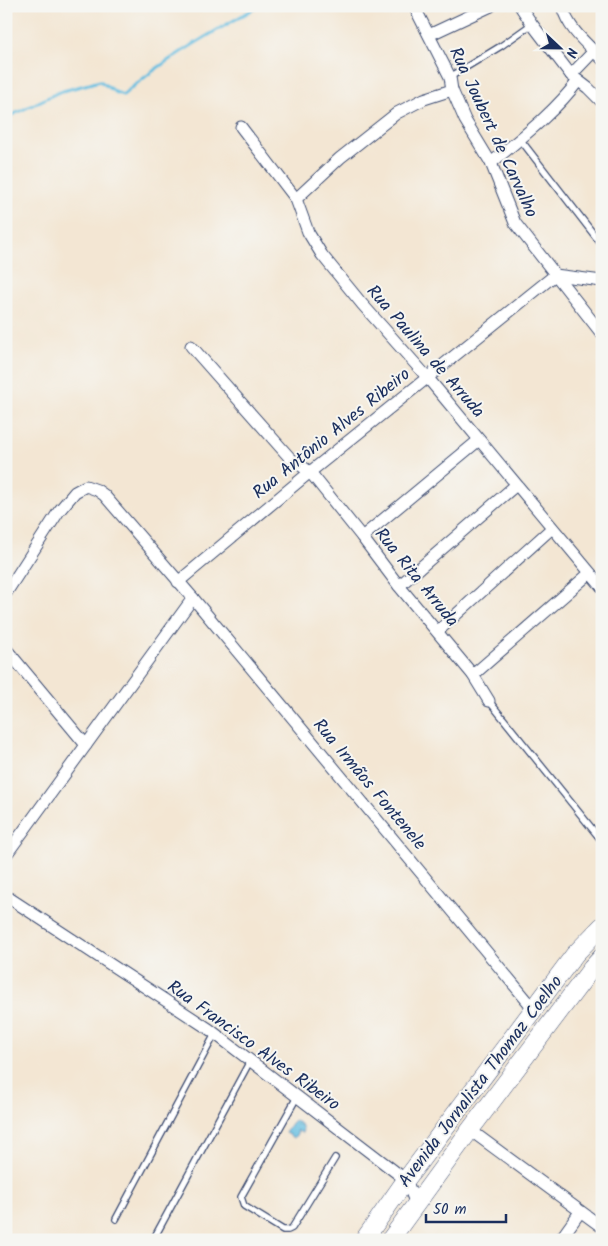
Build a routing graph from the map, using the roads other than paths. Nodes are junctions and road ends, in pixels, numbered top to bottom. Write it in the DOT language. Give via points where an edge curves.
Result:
graph roads {
  1 [pos="491,6"];
  2 [pos="520,6"];
  3 [pos="562,6"];
  4 [pos="417,12"];
  5 [pos="532,24"];
  6 [pos="429,35"];
  7 [pos="598,55"];
  8 [pos="450,76"];
  9 [pos="575,78"];
  10 [pos="452,90"];
  11 [pos="602,102"];
  12 [pos="241,127"];
  13 [pos="520,138"];
  14 [pos="491,162"];
  15 [pos="296,199"];
  16 [pos="602,245"];
  17 [pos="555,275"];
  18 [pos="602,281"];
  19 [pos="602,334"];
  20 [pos="191,346"];
  21 [pos="427,377"];
  22 [pos="479,440"];
  23 [pos="310,472"];
  24 [pos="516,485"];
  25 [pos="552,528"];
  26 [pos="362,537"];
  27 [pos="590,573"];
  28 [pos="178,582"];
  29 [pos="601,584"];
  30 [pos="399,586"];
  31 [pos="6,593"];
  32 [pos="193,598"];
  33 [pos="438,631"];
  34 [pos="6,649"];
  35 [pos="473,674"];
  36 [pos="489,701"];
  37 [pos="86,745"];
  38 [pos="602,841"];
  39 [pos="6,855"];
  40 [pos="6,896"];
  41 [pos="602,926"];
  42 [pos="575,954"];
  43 [pos="597,962"];
  44 [pos="534,1010"];
  45 [pos="518,1030"];
  46 [pos="216,1034"];
  47 [pos="535,1043"];
  48 [pos="250,1061"];
  49 [pos="297,1097"];
  50 [pos="470,1130"];
  51 [pos="335,1158"];
  52 [pos="406,1180"];
  53 [pos="416,1204"];
  54 [pos="580,1212"];
  55 [pos="116,1219"];
  56 [pos="602,1227"];
  57 [pos="153,1240"];
  58 [pos="364,1240"];
  59 [pos="390,1240"];
  60 [pos="560,1240"];
  1 -- 6 [label="street"];
  2 -- 5 [label="street"];
  3 -- 7 [label="street" via="579,37"];
  4 -- 6 [label="street, Rua Joubert de Carvalho"];
  5 -- 8 [label="lane"];
  5 -- 9 [label="street"];
  6 -- 8 [label="street, Rua Joubert de Carvalho"];
  7 -- 9 [label="street"];
  8 -- 10 [label="street, Rua Joubert de Carvalho"];
  9 -- 11 [label="street"];
  9 -- 13 [label="street" via="559,104"];
  10 -- 14 [label="street, Rua Joubert de Carvalho" via="465,120"];
  10 -- 15 [label="street" via="396,113"];
  12 -- 15 [label="street, Rua Paulina de Arruda"];
  13 -- 14 [label="street"];
  13 -- 16 [label="lane"];
  14 -- 17 [label="street, Rua Joubert de Carvalho" via="515,223"];
  15 -- 21 [label="street, Rua Paulina de Arruda" via="308,232 322,255"];
  17 -- 18 [label="street"];
  17 -- 19 [label="street, Rua Joubert de Carvalho"];
  17 -- 21 [label="street, Rua Antônio Alves Ribeiro"];
  20 -- 23 [label="street, Rua Rita Arruda" via="290,458"];
  21 -- 22 [label="street, Rua Paulina de Arruda"];
  21 -- 23 [label="street, Rua Antônio Alves Ribeiro"];
  22 -- 24 [label="street, Rua Paulina de Arruda"];
  22 -- 26 [label="street"];
  23 -- 26 [label="street, Rua Rita Arruda"];
  23 -- 28 [label="street, Rua Antônio Alves Ribeiro"];
  24 -- 25 [label="street, Rua Paulina de Arruda"];
  24 -- 30 [label="street"];
  25 -- 27 [label="street, Rua Paulina de Arruda"];
  25 -- 33 [label="street"];
  26 -- 30 [label="street, Rua Rita Arruda"];
  27 -- 29 [label="street, Rua Paulina de Arruda"];
  27 -- 35 [label="street"];
  28 -- 31 [label="street, Rua Irmãos Fontenele" via="104,495 86,486 75,492 59,511"];
  28 -- 32 [label="street, Rua Irmãos Fontenele"];
  30 -- 33 [label="street, Rua Rita Arruda"];
  32 -- 37 [label="street"];
  32 -- 44 [label="street, Rua Irmãos Fontenele"];
  33 -- 35 [label="street, Rua Rita Arruda"];
  34 -- 37 [label="street"];
  35 -- 36 [label="street, Rua Rita Arruda"];
  36 -- 38 [label="lane, Rua Rita Arruda"];
  37 -- 39 [label="street"];
  40 -- 46 [label="street, Rua Francisco Alves Ribeiro"];
  41 -- 42 [label="main road, Avenida Jornalista Thomaz Coelho"];
  42 -- 43 [label="main road"];
  42 -- 44 [label="main road, Avenida Jornalista Thomaz Coelho"];
  43 -- 47 [label="main road, Avenida Jornalista Thomaz Coelho"];
  44 -- 45 [label="main road, Avenida Jornalista Thomaz Coelho"];
  45 -- 47 [label="main road"];
  45 -- 52 [label="main road, Avenida Jornalista Thomaz Coelho"];
  46 -- 48 [label="street, Rua Francisco Alves Ribeiro"];
  46 -- 55 [label="lane"];
  47 -- 50 [label="main road, Avenida Jornalista Thomaz Coelho"];
  48 -- 49 [label="street, Rua Francisco Alves Ribeiro"];
  48 -- 57 [label="lane"];
  49 -- 51 [label="lane" via="241,1198 242,1204 288,1230"];
  49 -- 52 [label="street, Rua Francisco Alves Ribeiro"];
  50 -- 53 [label="main road, Avenida Jornalista Thomaz Coelho"];
  50 -- 54 [label="street"];
  52 -- 53 [label="street"];
  52 -- 58 [label="main road, Avenida Jornalista Thomaz Coelho"];
  53 -- 59 [label="main road, Avenida Jornalista Thomaz Coelho"];
  54 -- 56 [label="street"];
  54 -- 60 [label="street"];
}
